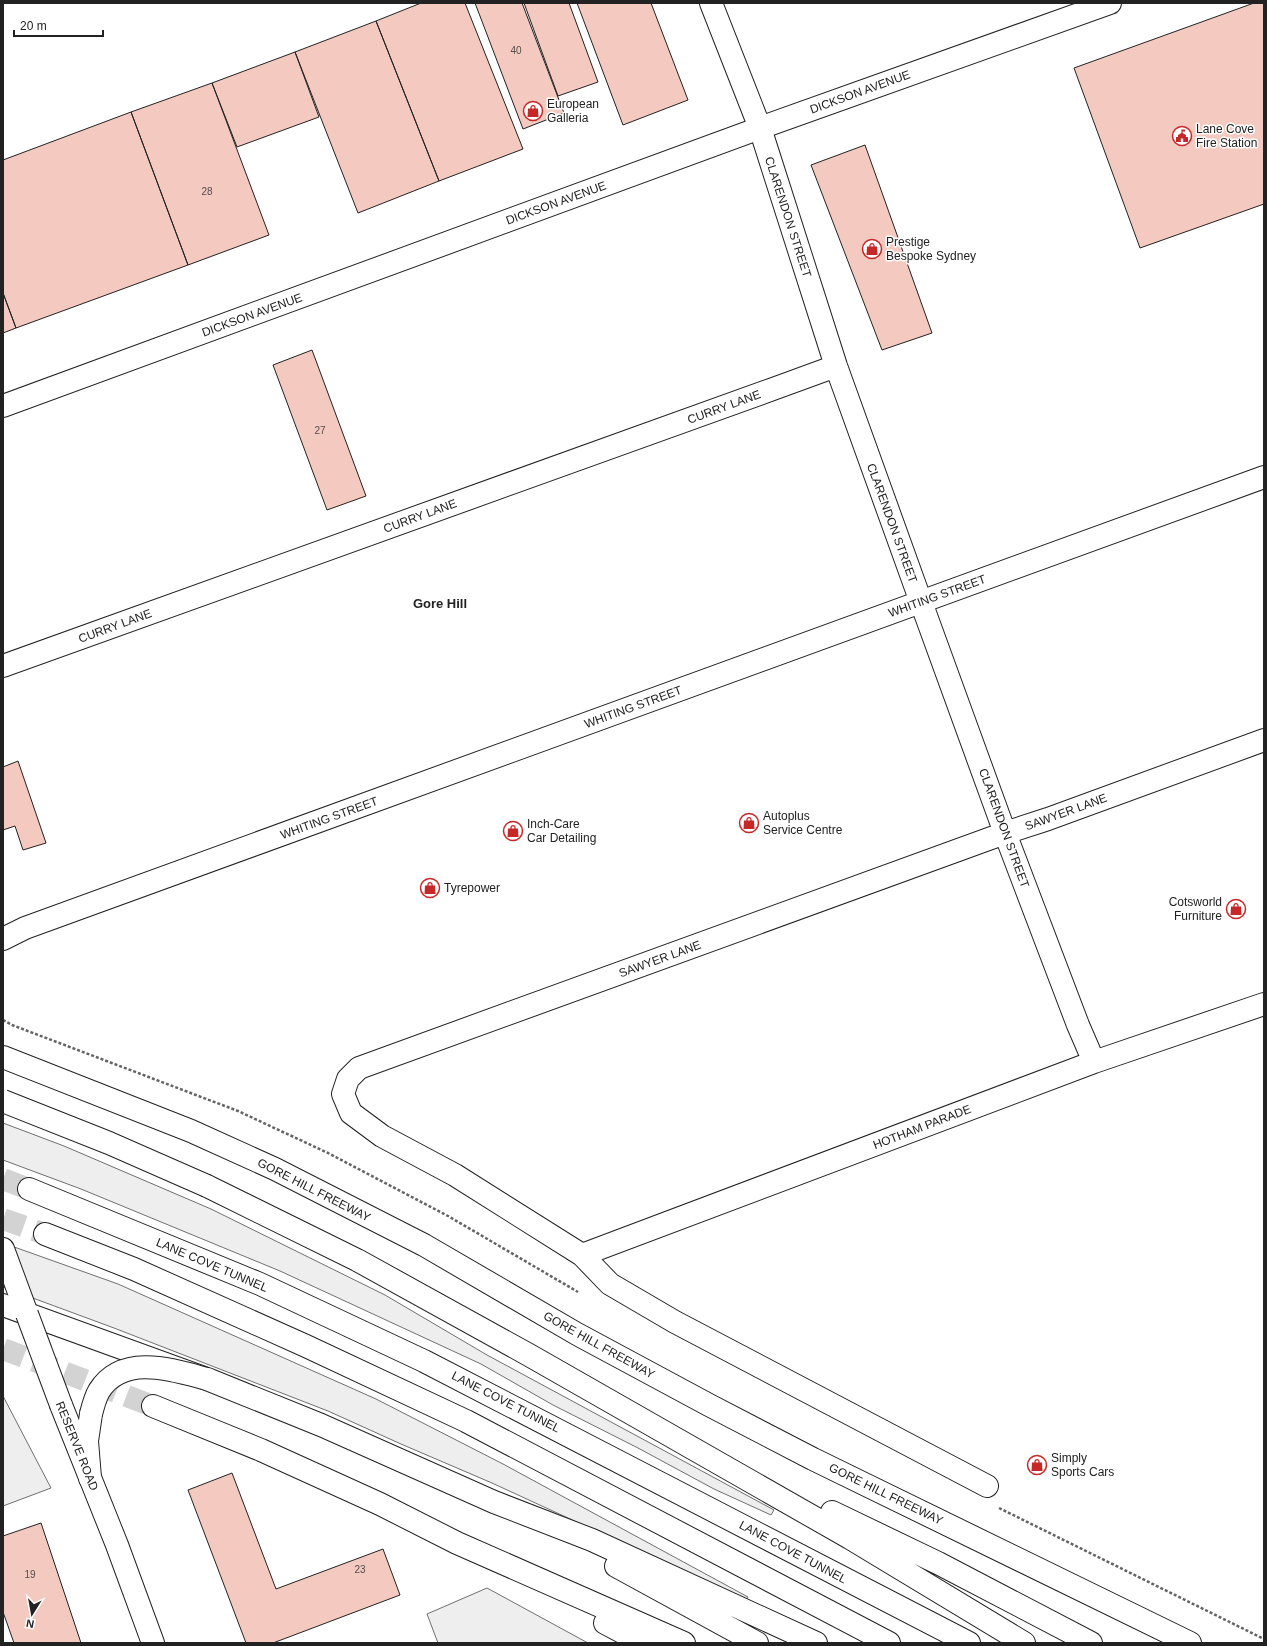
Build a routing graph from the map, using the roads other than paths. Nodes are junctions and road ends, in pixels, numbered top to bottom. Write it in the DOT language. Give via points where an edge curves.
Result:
graph roads {
  1 [pos="711,3"];
  2 [pos="1110,3"];
  3 [pos="760,128"];
  4 [pos="836,366"];
  5 [pos="3,406"];
  6 [pos="1264,477"];
  7 [pos="921,602"];
  8 [pos="3,666"];
  9 [pos="1264,740"];
  10 [pos="1005,834"];
  11 [pos="3,939"];
  12 [pos="1264,1004"];
  13 [pos="3,1057"];
  14 [pos="1094,1062"];
  15 [pos="3,1100"];
  16 [pos="29,1189"];
  17 [pos="45,1234"];
  18 [pos="3,1249"];
  19 [pos="582,1255"];
  20 [pos="3,1305"];
  21 [pos="27,1314"];
  22 [pos="207,1379"];
  23 [pos="153,1406"];
  24 [pos="646,1422"];
  25 [pos="90,1478"];
  26 [pos="987,1486"];
  27 [pos="494,1502"];
  28 [pos="457,1543"];
  29 [pos="153,1643"];
  30 [pos="643,1643"];
  31 [pos="684,1643"];
  32 [pos="757,1643"];
  33 [pos="816,1643"];
  34 [pos="889,1643"];
  35 [pos="969,1643"];
  36 [pos="1024,1643"];
  37 [pos="1091,1643"];
  38 [pos="1190,1643"];
  1 -- 3 [label="main road, CLARENDON STREET"];
  2 -- 3 [label="main road, DICKSON AVENUE"];
  3 -- 4 [label="main road, CLARENDON STREET"];
  3 -- 5 [label="main road, DICKSON AVENUE"];
  4 -- 7 [label="main road, CLARENDON STREET"];
  4 -- 8 [label="main road, CURRY LANE"];
  6 -- 7 [label="main road, WHITING STREET"];
  7 -- 10 [label="main road, CLARENDON STREET"];
  7 -- 11 [label="main road, WHITING STREET" via="25,928"];
  9 -- 10 [label="main road, SAWYER LANE"];
  10 -- 14 [label="main road, CLARENDON STREET"];
  10 -- 19 [label="main road, SAWYER LANE" via="359,1068 348,1079 343,1094 351,1113 382,1136 455,1175"];
  12 -- 14 [label="main road, HOTHAM PARADE"];
  13 -- 38 [label="main road, GORE HILL FREEWAY" via="192,1131 275,1169 424,1245 577,1334 709,1405"];
  14 -- 19 [label="main road, HOTHAM PARADE"];
  15 -- 24 [label="main road, bridge" via="207,1186 357,1260"];
  16 -- 35 [label="main road, LANE COVE TUNNEL" via="260,1284 424,1361"];
  17 -- 34 [label="main road" via="177,1288 466,1421"];
  18 -- 21 [label="main road, RESERVE ROAD"];
  19 -- 26 [label="main road, SAWYER LANE" via="610,1284 675,1322"];
  20 -- 21 [label="main road"];
  21 -- 22 [label="main road, bridge"];
  21 -- 25 [label="main road, RESERVE ROAD, bridge"];
  22 -- 25 [label="main road, bridge" via="165,1368 138,1367 115,1376 103,1386 95,1401 86,1441"];
  22 -- 27 [label="main road" via="321,1425"];
  23 -- 28 [label="main road" via="380,1504"];
  24 -- 36 [label="main road" via="850,1538"];
  24 -- 37 [label="main road" via="938,1563"];
  25 -- 29 [label="main road, RESERVE ROAD"];
  27 -- 32 [label="main road"];
  27 -- 33 [label="main road" via="592,1540"];
  28 -- 30 [label="main road"];
  28 -- 31 [label="main road"];
}
